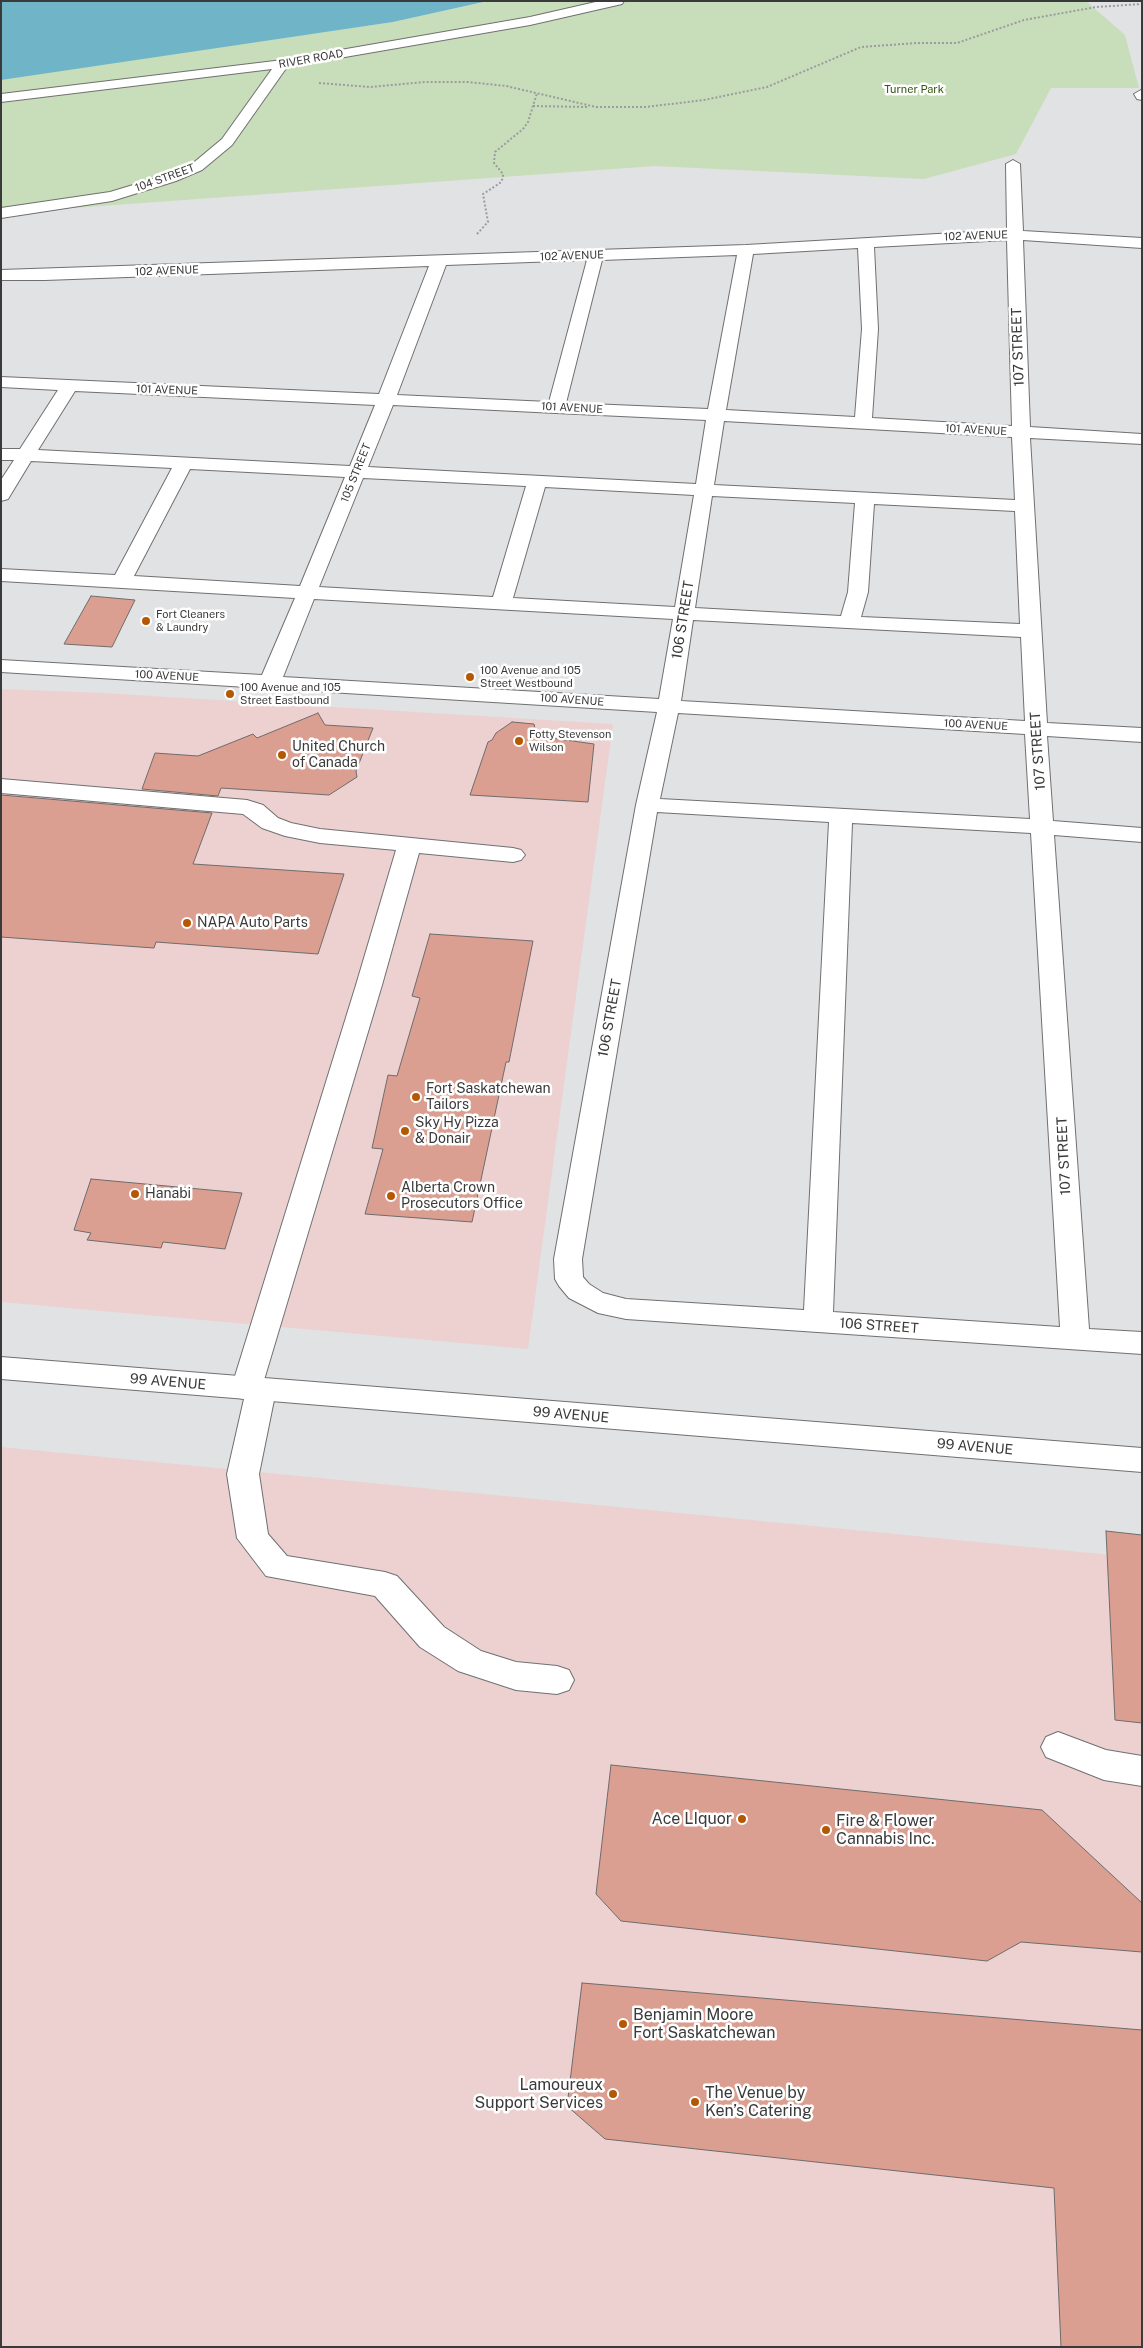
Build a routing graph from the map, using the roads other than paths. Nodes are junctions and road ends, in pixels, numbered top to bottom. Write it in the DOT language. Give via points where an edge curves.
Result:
graph roads {
  1 [pos="618,1"];
  2 [pos="283,64"];
  3 [pos="1,98"];
  4 [pos="1013,164"];
  5 [pos="1,213"];
  6 [pos="1014,235"];
  7 [pos="866,242"];
  8 [pos="1142,243"];
  9 [pos="746,250"];
  10 [pos="593,255"];
  11 [pos="439,262"];
  12 [pos="1,274"];
  13 [pos="1,382"];
  14 [pos="69,386"];
  15 [pos="386,400"];
  16 [pos="556,408"];
  17 [pos="716,416"];
  18 [pos="863,424"];
  19 [pos="1021,433"];
  20 [pos="1142,439"];
  21 [pos="1,454"];
  22 [pos="26,455"];
  23 [pos="184,463"];
  24 [pos="357,472"];
  25 [pos="538,480"];
  26 [pos="704,489"];
  27 [pos="1,495"];
  28 [pos="865,498"];
  29 [pos="1025,506"];
  30 [pos="1,575"];
  31 [pos="121,582"];
  32 [pos="307,592"];
  33 [pos="502,602"];
  34 [pos="684,612"];
  35 [pos="848,622"];
  36 [pos="1031,631"];
  37 [pos="1,666"];
  38 [pos="270,682"];
  39 [pos="669,706"];
  40 [pos="1036,729"];
  41 [pos="1142,735"];
  42 [pos="1,786"];
  43 [pos="647,805"];
  44 [pos="841,817"];
  45 [pos="1044,827"];
  46 [pos="1142,836"];
  47 [pos="409,845"];
  48 [pos="513,855"];
  49 [pos="818,1322"];
  50 [pos="1075,1338"];
  51 [pos="1142,1343"];
  52 [pos="1,1368"];
  53 [pos="254,1390"];
  54 [pos="1142,1460"];
  55 [pos="557,1680"];
  56 [pos="1058,1747"];
  57 [pos="1142,1771"];
  1 -- 2 [label="street, RIVER ROAD"];
  2 -- 3 [label="street, RIVER ROAD"];
  2 -- 5 [label="street, 104 STREET" via="227,142 206,161 187,172 112,196"];
  4 -- 6 [label="street, 107 STREET"];
  6 -- 7 [label="street, 102 AVENUE"];
  6 -- 8 [label="street, 102 AVENUE"];
  6 -- 19 [label="street, 107 STREET"];
  7 -- 9 [label="street, 102 AVENUE"];
  7 -- 18 [label="street" via="870,329"];
  9 -- 10 [label="street, 102 AVENUE"];
  9 -- 17 [label="street, 106 STREET"];
  10 -- 11 [label="street, 102 AVENUE"];
  10 -- 16 [label="street" via="595,262"];
  11 -- 12 [label="street, 102 AVENUE"];
  11 -- 15 [label="street, 105 STREET"];
  13 -- 14 [label="street, 101 AVENUE"];
  14 -- 15 [label="street, 101 AVENUE"];
  14 -- 22 [label="street"];
  15 -- 16 [label="street, 101 AVENUE"];
  15 -- 24 [label="street, 105 STREET"];
  16 -- 17 [label="street, 101 AVENUE"];
  17 -- 18 [label="street, 101 AVENUE"];
  17 -- 26 [label="street, 106 STREET"];
  18 -- 19 [label="street, 101 AVENUE"];
  19 -- 20 [label="street, 101 AVENUE"];
  19 -- 29 [label="street, 107 STREET"];
  21 -- 22 [label="street"];
  22 -- 23 [label="street"];
  22 -- 27 [label="street"];
  23 -- 24 [label="street"];
  23 -- 31 [label="street"];
  24 -- 25 [label="street"];
  24 -- 32 [label="street, 105 STREET"];
  25 -- 26 [label="street"];
  25 -- 33 [label="street"];
  26 -- 28 [label="street"];
  26 -- 34 [label="street, 106 STREET"];
  28 -- 29 [label="street"];
  28 -- 35 [label="street" via="858,592"];
  29 -- 36 [label="street, 107 STREET"];
  30 -- 31 [label="street"];
  31 -- 32 [label="street"];
  32 -- 33 [label="street"];
  32 -- 38 [label="street, 105 STREET"];
  33 -- 34 [label="street"];
  34 -- 35 [label="street"];
  34 -- 39 [label="street, 106 STREET"];
  35 -- 36 [label="street"];
  36 -- 40 [label="street, 107 STREET"];
  37 -- 38 [label="street, 100 AVENUE"];
  38 -- 39 [label="street, 100 AVENUE"];
  39 -- 40 [label="street, 100 AVENUE"];
  39 -- 43 [label="street, 106 STREET"];
  40 -- 41 [label="street, 100 AVENUE"];
  40 -- 45 [label="street, 107 STREET"];
  42 -- 47 [label="street" via="246,807 285,829"];
  43 -- 44 [label="street"];
  43 -- 49 [label="street, 106 STREET" via="568,1259 569,1279 578,1290 608,1306"];
  44 -- 45 [label="street"];
  44 -- 49 [label="street"];
  45 -- 46 [label="street"];
  45 -- 50 [label="street, 107 STREET"];
  47 -- 48 [label="street"];
  47 -- 53 [label="street"];
  49 -- 50 [label="street, 106 STREET"];
  50 -- 51 [label="street, 106 STREET"];
  52 -- 53 [label="street, 99 AVENUE"];
  53 -- 54 [label="street, 99 AVENUE"];
  53 -- 55 [label="street" via="243,1474 253,1538 277,1567 385,1585 432,1637 470,1660 516,1676"];
  56 -- 57 [label="street" via="1104,1766"];
}
